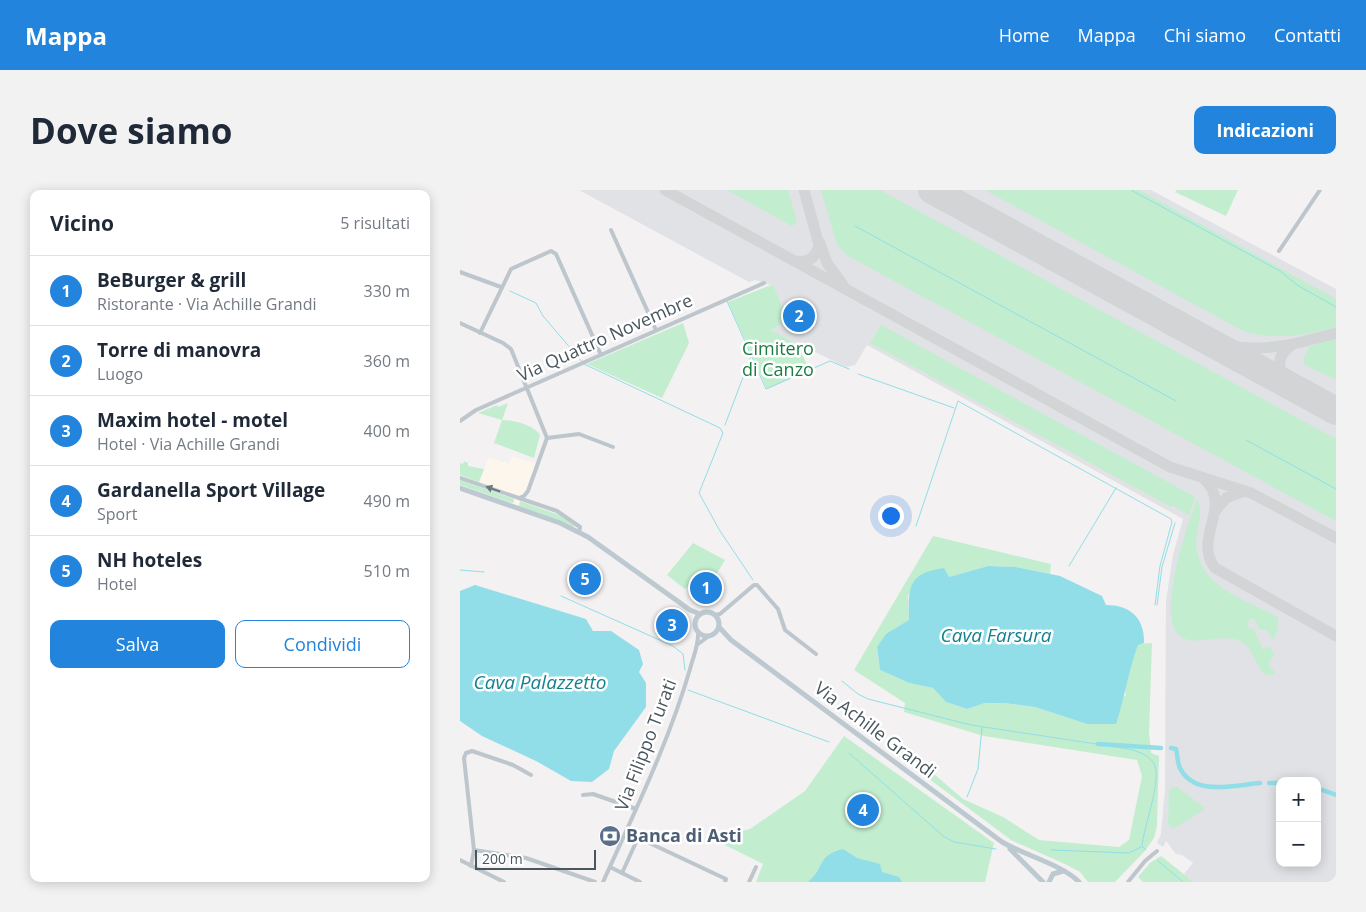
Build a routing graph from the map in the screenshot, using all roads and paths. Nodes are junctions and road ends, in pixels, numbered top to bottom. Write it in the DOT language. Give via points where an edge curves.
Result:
graph roads {
  1 [pos="1320,190"];
  2 [pos="611,230"];
  3 [pos="1279,251"];
  4 [pos="460,272"];
  5 [pos="764,283"];
  6 [pos="501,287"];
  7 [pos="460,323"];
  8 [pos="656,330"];
  9 [pos="480,332"];
  10 [pos="601,355"];
  11 [pos="527,387"];
  12 [pos="460,421"];
  13 [pos="547,438"];
  14 [pos="614,447"];
  15 [pos="460,478"];
  16 [pos="460,488"];
  17 [pos="528,491"];
  18 [pos="518,498"];
  19 [pos="531,502"];
  20 [pos="514,506"];
  21 [pos="579,532"];
  22 [pos="690,610"];
  23 [pos="724,612"];
  24 [pos="700,614"];
  25 [pos="715,615"];
  26 [pos="696,619"];
  27 [pos="719,621"];
  28 [pos="719,627"];
  29 [pos="698,632"];
  30 [pos="712,635"];
  31 [pos="731,640"];
  32 [pos="698,644"];
  33 [pos="816,654"];
  34 [pos="532,775"];
  35 [pos="467,785"];
  36 [pos="460,786"];
  37 [pos="583,795"];
  38 [pos="636,809"];
  39 [pos="626,832"];
  40 [pos="638,838"];
  41 [pos="1002,842"];
  42 [pos="474,850"];
  43 [pos="1157,851"];
  44 [pos="460,860"];
  45 [pos="471,866"];
  46 [pos="610,867"];
  47 [pos="756,867"];
  48 [pos="1064,871"];
  49 [pos="622,873"];
  50 [pos="725,880"];
  51 [pos="501,881"];
  52 [pos="596,882"];
  53 [pos="603,882"];
  54 [pos="640,882"];
  55 [pos="750,882"];
  56 [pos="1043,882"];
  57 [pos="1049,882"];
  58 [pos="1079,882"];
  59 [pos="1128,882"];
  1 -- 3 [label="street"];
  2 -- 8 [label="street"];
  4 -- 6 [label="street"];
  5 -- 8 [label="street, Via Quattro Novembre"];
  6 -- 9 [label="street"];
  6 -- 10 [label="street" via="515,266 548,251 556,254"];
  7 -- 9 [label="street"];
  8 -- 10 [label="street, Via Quattro Novembre"];
  9 -- 11 [label="street" via="511,349"];
  10 -- 11 [label="street, Via Quattro Novembre"];
  11 -- 12 [label="street, Via Quattro Novembre" via="476,410"];
  11 -- 13 [label="street"];
  13 -- 14 [label="street" via="579,434"];
  13 -- 17 [label="street"];
  18 -- 15 [label="street, one-way"];
  16 -- 20 [label="main road"];
  17 -- 18 [label="street"];
  17 -- 19 [label="street"];
  18 -- 19 [label="street"];
  18 -- 20 [label="street"];
  19 -- 21 [label="street" via="563,514 580,527"];
  20 -- 21 [label="main road"];
  21 -- 22 [label="main road" via="604,546"];
  22 -- 24 [label="main road"];
  22 -- 26 [label="main road"];
  23 -- 25 [label="street"];
  23 -- 27 [label="street"];
  23 -- 33 [label="street" via="758,585 778,609 785,630"];
  24 -- 25 [label="main road"];
  24 -- 26 [label="main road"];
  25 -- 27 [label="main road"];
  26 -- 29 [label="main road"];
  27 -- 28 [label="main road"];
  28 -- 30 [label="main road"];
  28 -- 31 [label="main road, Via Achille Grandi"];
  29 -- 30 [label="main road, Via Achille Grandi"];
  29 -- 32 [label="street, Via Filippo Turati"];
  30 -- 31 [label="main road, Via Achille Grandi"];
  30 -- 32 [label="street"];
  31 -- 41 [label="main road, Via Achille Grandi"];
  32 -- 38 [label="street, Via Filippo Turati" via="679,704"];
  34 -- 35 [label="street" via="472,751 466,753"];
  35 -- 36 [label="street"];
  35 -- 42 [label="street"];
  37 -- 38 [label="street" via="593,794"];
  38 -- 39 [label="street, Via Filippo Turati"];
  39 -- 40 [label="street"];
  39 -- 46 [label="street, Via Filippo Turati"];
  40 -- 49 [label="street"];
  40 -- 50 [label="street"];
  41 -- 48 [label="main road, Via Achille Grandi"];
  41 -- 56 [label="main road, Via Achille Grandi"];
  42 -- 45 [label="street"];
  42 -- 52 [label="street" via="526,858"];
  43 -- 59 [label="street"];
  44 -- 45 [label="street"];
  45 -- 51 [label="street"];
  46 -- 49 [label="street"];
  46 -- 53 [label="street, Via Filippo Turati"];
  47 -- 55 [label="street"];
  48 -- 57 [label="main road" via="1053,874"];
  48 -- 58 [label="main road, Via Achille Grandi"];
  49 -- 54 [label="street"];
}
